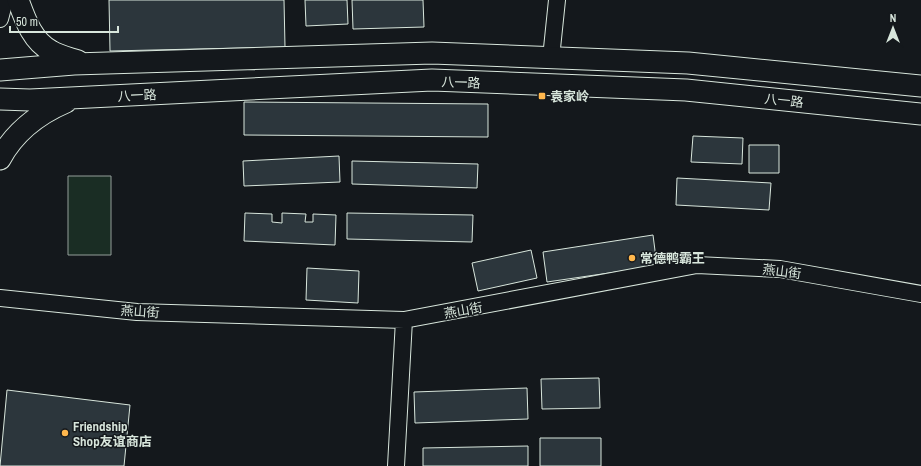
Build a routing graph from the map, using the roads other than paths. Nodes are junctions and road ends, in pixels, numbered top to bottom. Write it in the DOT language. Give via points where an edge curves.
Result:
graph roads {
  1 [pos="5,0"];
  2 [pos="18,0"];
  3 [pos="557,0"];
  4 [pos="0,19"];
  5 [pos="552,58"];
  6 [pos="86,64"];
  7 [pos="0,70"];
  8 [pos="921,86"];
  9 [pos="84,97"];
  10 [pos="0,99"];
  11 [pos="921,114"];
  12 [pos="0,159"];
  13 [pos="921,294"];
  14 [pos="0,298"];
  15 [pos="404,320"];
  16 [pos="396,466"];
  1 -- 4 [label="street"];
  2 -- 6 [label="main road" via="29,28 38,40 50,51"];
  3 -- 5 [label="street"];
  5 -- 6 [label="main road, 八一路" via="432,53"];
  5 -- 8 [label="main road, 八一路" via="688,63"];
  6 -- 7 [label="main road, 八一路"];
  9 -- 10 [label="main road, 八一路"];
  9 -- 11 [label="main road, 八一路" via="432,80 686,90"];
  9 -- 12 [label="main road" via="66,102 37,116 11,141"];
  13 -- 15 [label="street, 燕山街" via="780,269 697,265"];
  14 -- 15 [label="street, 燕山街" via="137,312"];
  15 -- 16 [label="street"];
}
